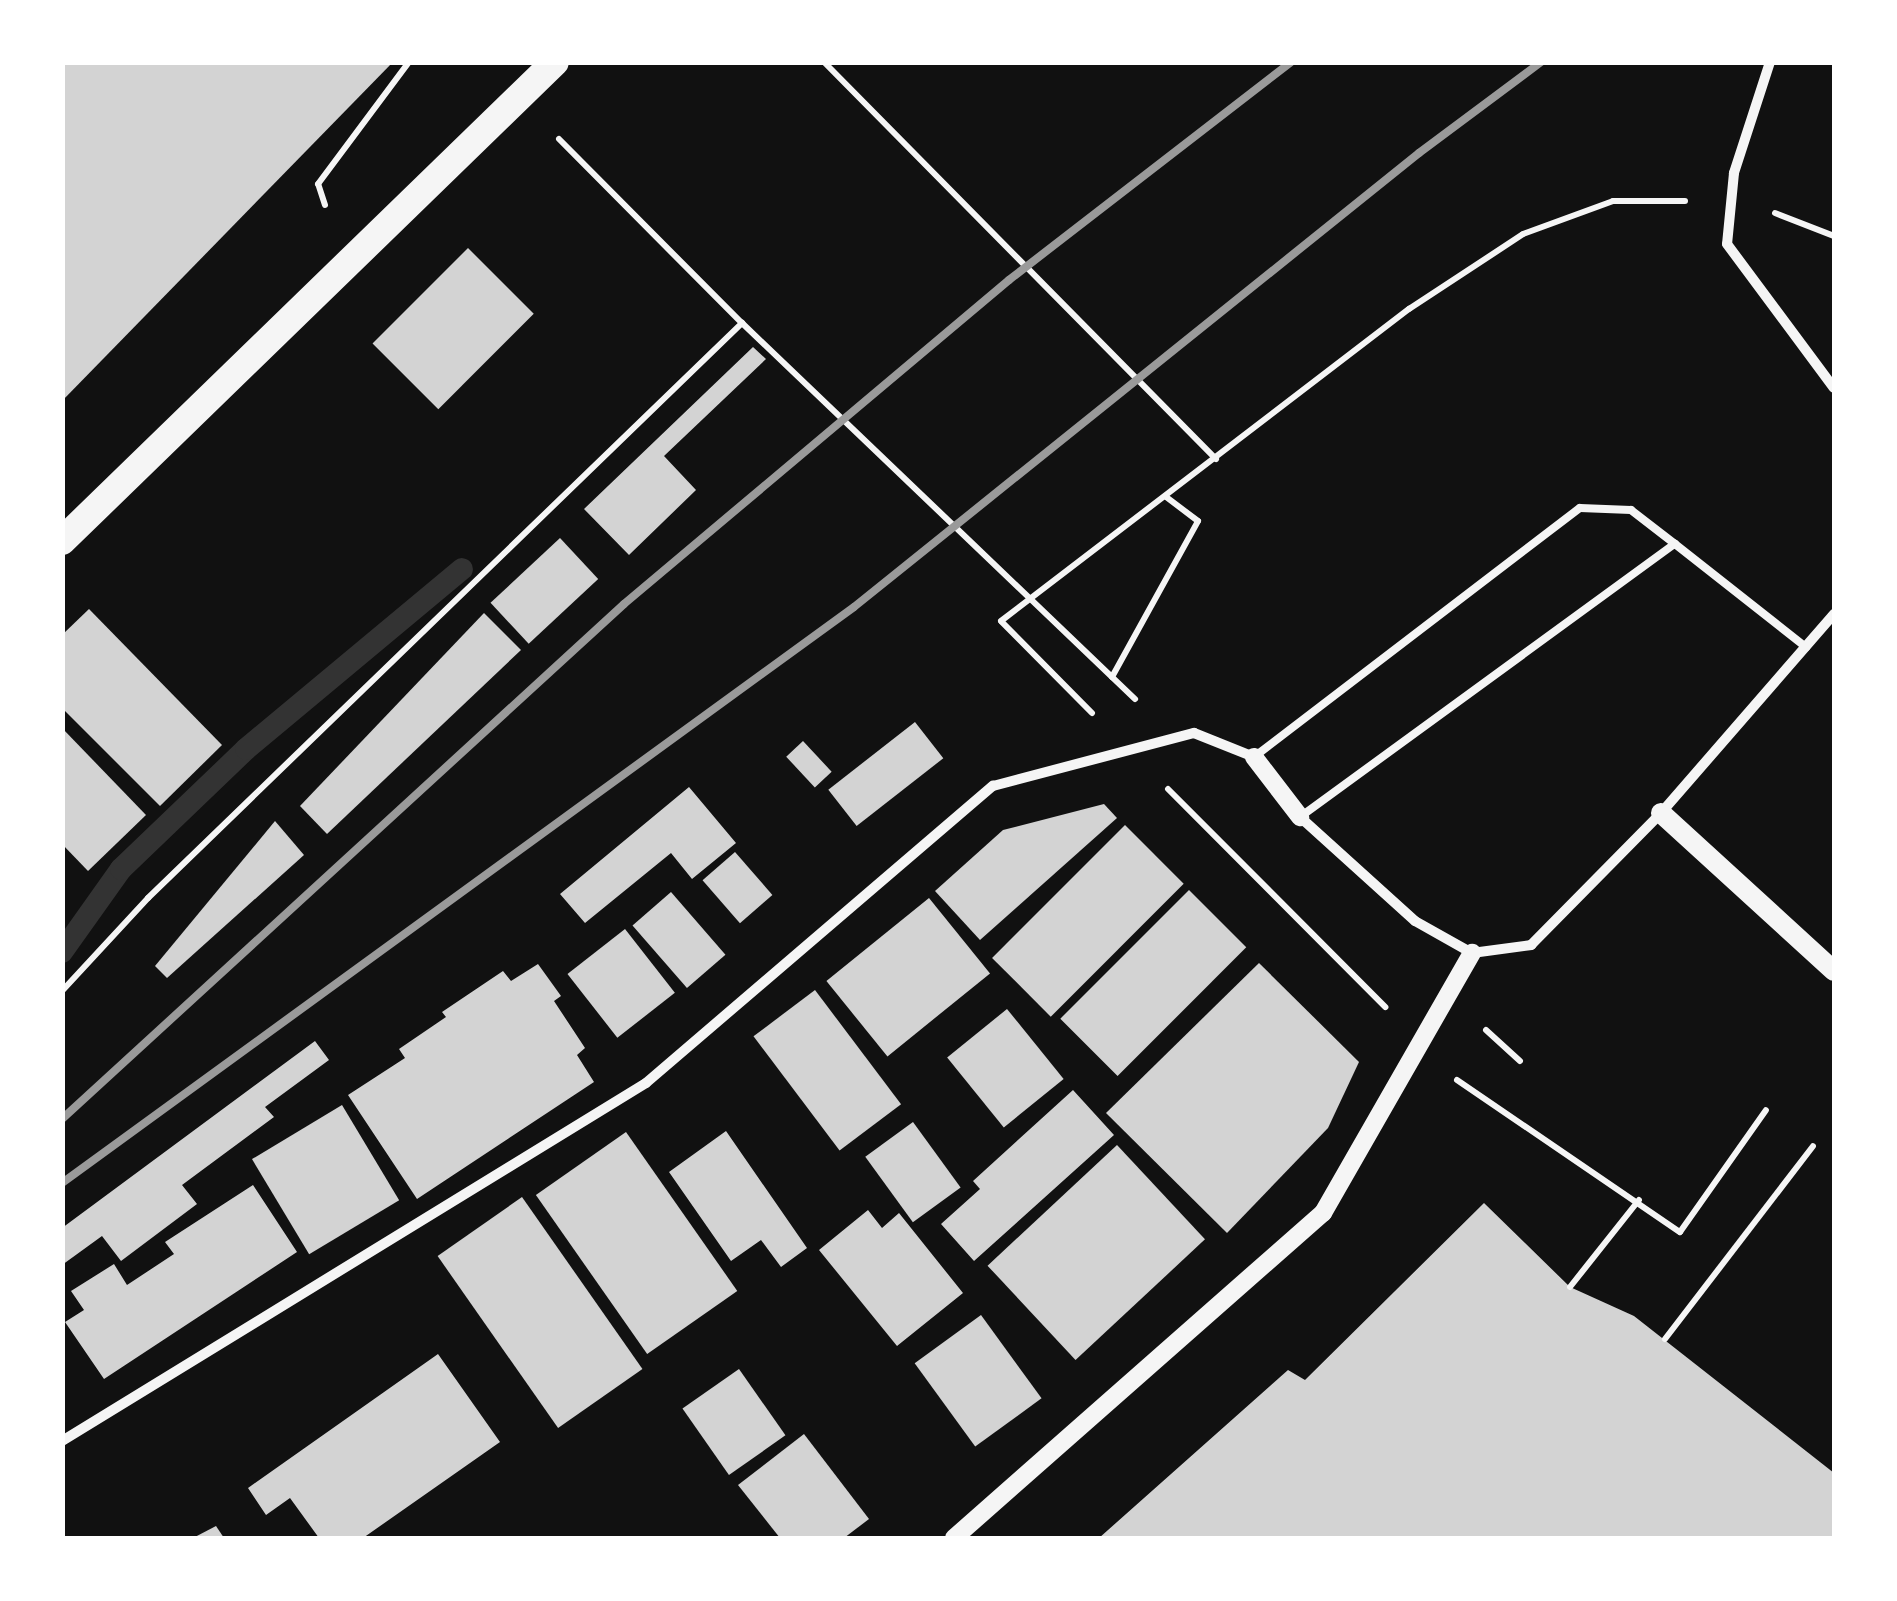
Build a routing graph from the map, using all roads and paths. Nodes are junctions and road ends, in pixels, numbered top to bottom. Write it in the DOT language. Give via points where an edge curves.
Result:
graph roads {
  1 [pos="409,62"];
  2 [pos="555,62"];
  3 [pos="824,62"];
  4 [pos="1770,62"];
  5 [pos="560,138"];
  6 [pos="325,205"];
  7 [pos="742,323"];
  8 [pos="1834,388"];
  9 [pos="1216,459"];
  10 [pos="1166,497"];
  11 [pos="62,541"];
  12 [pos="1675,544"];
  13 [pos="1834,614"];
  14 [pos="1806,647"];
  15 [pos="1112,677"];
  16 [pos="1176,738"];
  17 [pos="1254,757"];
  18 [pos="1660,813"];
  19 [pos="1300,817"];
  20 [pos="1472,953"];
  21 [pos="1834,970"];
  22 [pos="62,990"];
  23 [pos="1448,996"];
  24 [pos="1520,1060"];
  25 [pos="1813,1146"];
  26 [pos="1639,1200"];
  27 [pos="1570,1287"];
  28 [pos="1665,1339"];
  29 [pos="62,1441"];
  30 [pos="954,1538"];
  1 -- 6 [label="path" via="318,184"];
  2 -- 11 [label="highway"];
  3 -- 9 [label="path"];
  4 -- 8 [label="street" via="1734,173 1727,244"];
  5 -- 7 [label="path"];
  7 -- 15 [label="path"];
  7 -- 22 [label="path" via="148,898"];
  10 -- 15 [label="path" via="1198,521"];
  12 -- 14 [label="lane"];
  12 -- 17 [label="lane" via="1630,510 1580,508"];
  12 -- 19 [label="lane"];
  13 -- 14 [label="street"];
  14 -- 18 [label="street"];
  15 -- 16 [label="path"];
  16 -- 17 [label="street" via="1194,733"];
  16 -- 29 [label="street" via="993,786 646,1084"];
  17 -- 19 [label="street"];
  18 -- 20 [label="street" via="1531,945"];
  18 -- 21 [label="main road"];
  19 -- 20 [label="street" via="1415,921"];
  20 -- 23 [label="street"];
  23 -- 24 [label="path"];
  23 -- 30 [label="street" via="1324,1213"];
  25 -- 28 [label="path"];
  26 -- 27 [label="path"];
}
